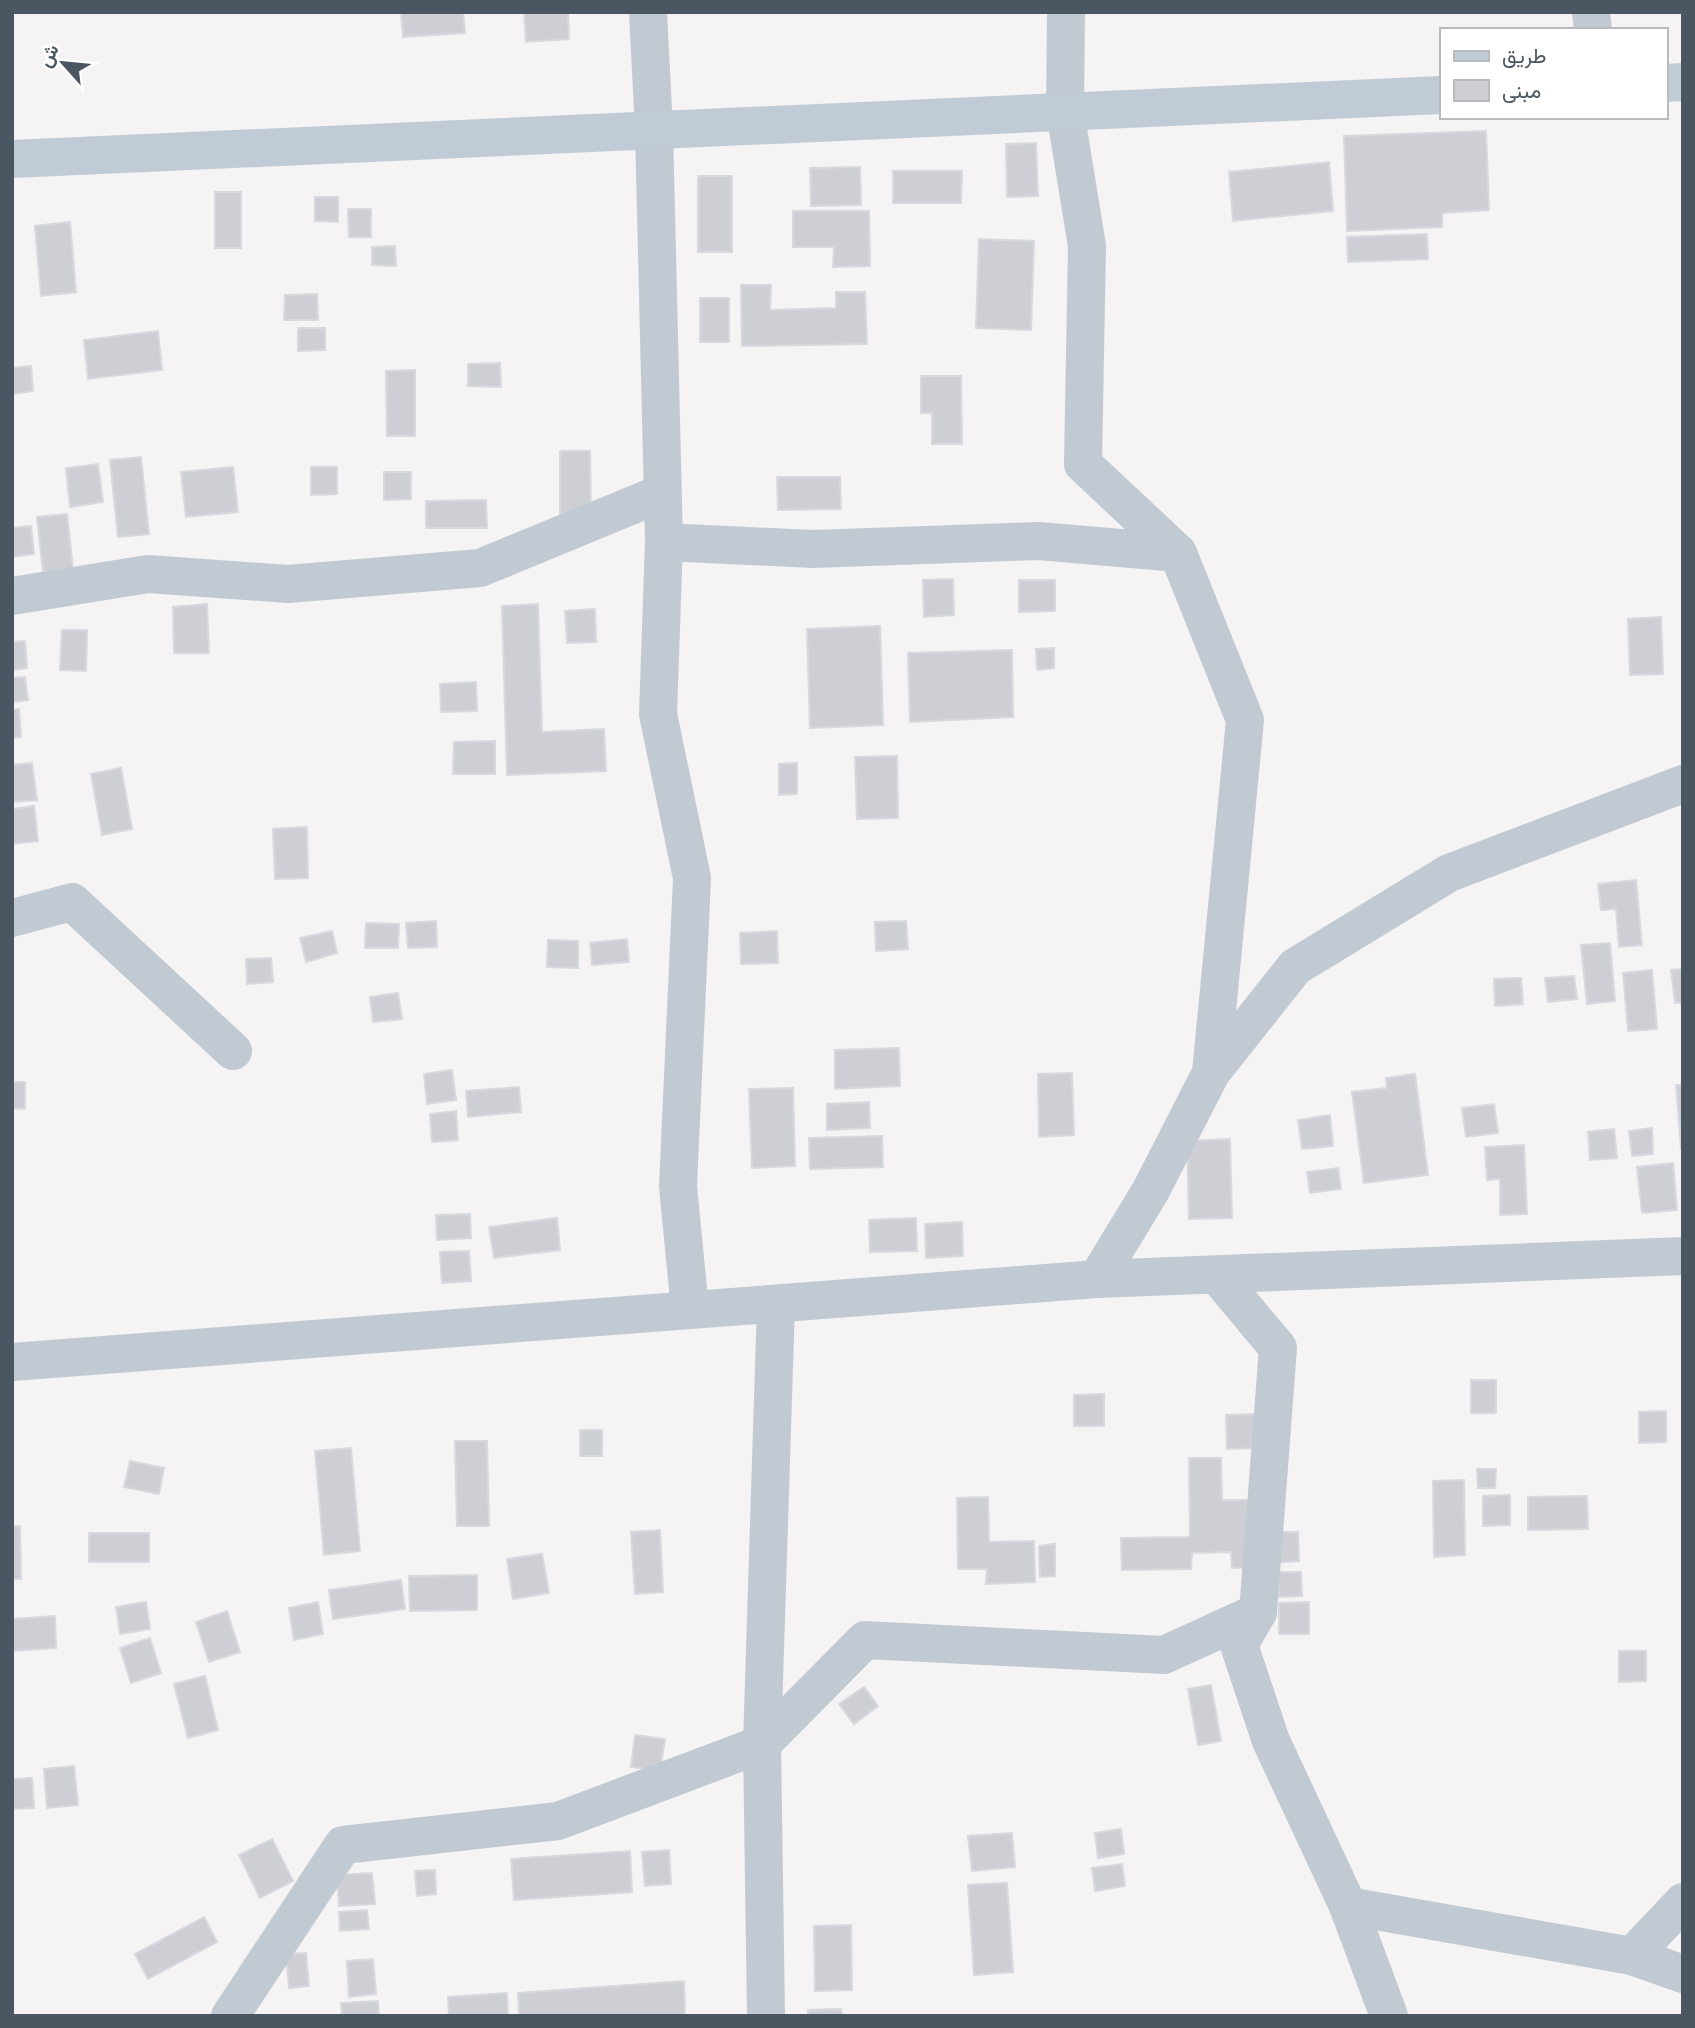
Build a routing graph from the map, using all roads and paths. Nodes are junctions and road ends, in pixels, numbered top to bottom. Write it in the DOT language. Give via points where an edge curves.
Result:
graph roads {
  1 [pos="648,12"];
  2 [pos="1066,12"];
  3 [pos="1440,94"];
  4 [pos="1065,111"];
  5 [pos="654,130"];
  6 [pos="12,159"];
  7 [pos="662,494"];
  8 [pos="664,542"];
  9 [pos="1178,553"];
  10 [pos="12,596"];
  11 [pos="1683,784"];
  12 [pos="12,918"];
  13 [pos="233,1051"];
  14 [pos="1210,1073"];
  15 [pos="1683,1256"];
  16 [pos="1217,1275"];
  17 [pos="1097,1279"];
  18 [pos="776,1304"];
  19 [pos="690,1310"];
  20 [pos="12,1362"];
  21 [pos="1258,1612"];
  22 [pos="762,1744"];
  23 [pos="1683,1902"];
  24 [pos="1348,1906"];
  25 [pos="1632,1956"];
  26 [pos="1683,1974"];
  27 [pos="230,2016"];
  28 [pos="766,2016"];
  29 [pos="1390,2016"];
  1 -- 5 [label="street"];
  2 -- 4 [label="street"];
  3 -- 4 [label="street"];
  4 -- 5 [label="street"];
  4 -- 9 [label="street" via="1087,246 1083,464"];
  5 -- 6 [label="street"];
  5 -- 7 [label="street"];
  7 -- 8 [label="street"];
  7 -- 10 [label="street" via="480,568 289,584 148,574"];
  8 -- 9 [label="street" via="813,549 1039,541"];
  8 -- 19 [label="street" via="658,714 692,878 678,1186"];
  9 -- 14 [label="street" via="1245,720"];
  11 -- 14 [label="street" via="1437,880 1296,967"];
  12 -- 13 [label="street" via="72,901"];
  14 -- 17 [label="street" via="1150,1192"];
  15 -- 16 [label="street"];
  16 -- 17 [label="street"];
  16 -- 21 [label="street" via="1278,1348"];
  17 -- 18 [label="street"];
  18 -- 19 [label="street"];
  18 -- 22 [label="street"];
  19 -- 20 [label="street"];
  21 -- 22 [label="street" via="1164,1655 864,1640"];
  21 -- 24 [label="street" via="1239,1646 1271,1741"];
  22 -- 27 [label="street" via="558,1821 343,1844"];
  22 -- 28 [label="street"];
  23 -- 25 [label="street"];
  24 -- 25 [label="street"];
  24 -- 29 [label="street"];
  25 -- 26 [label="street"];
}
